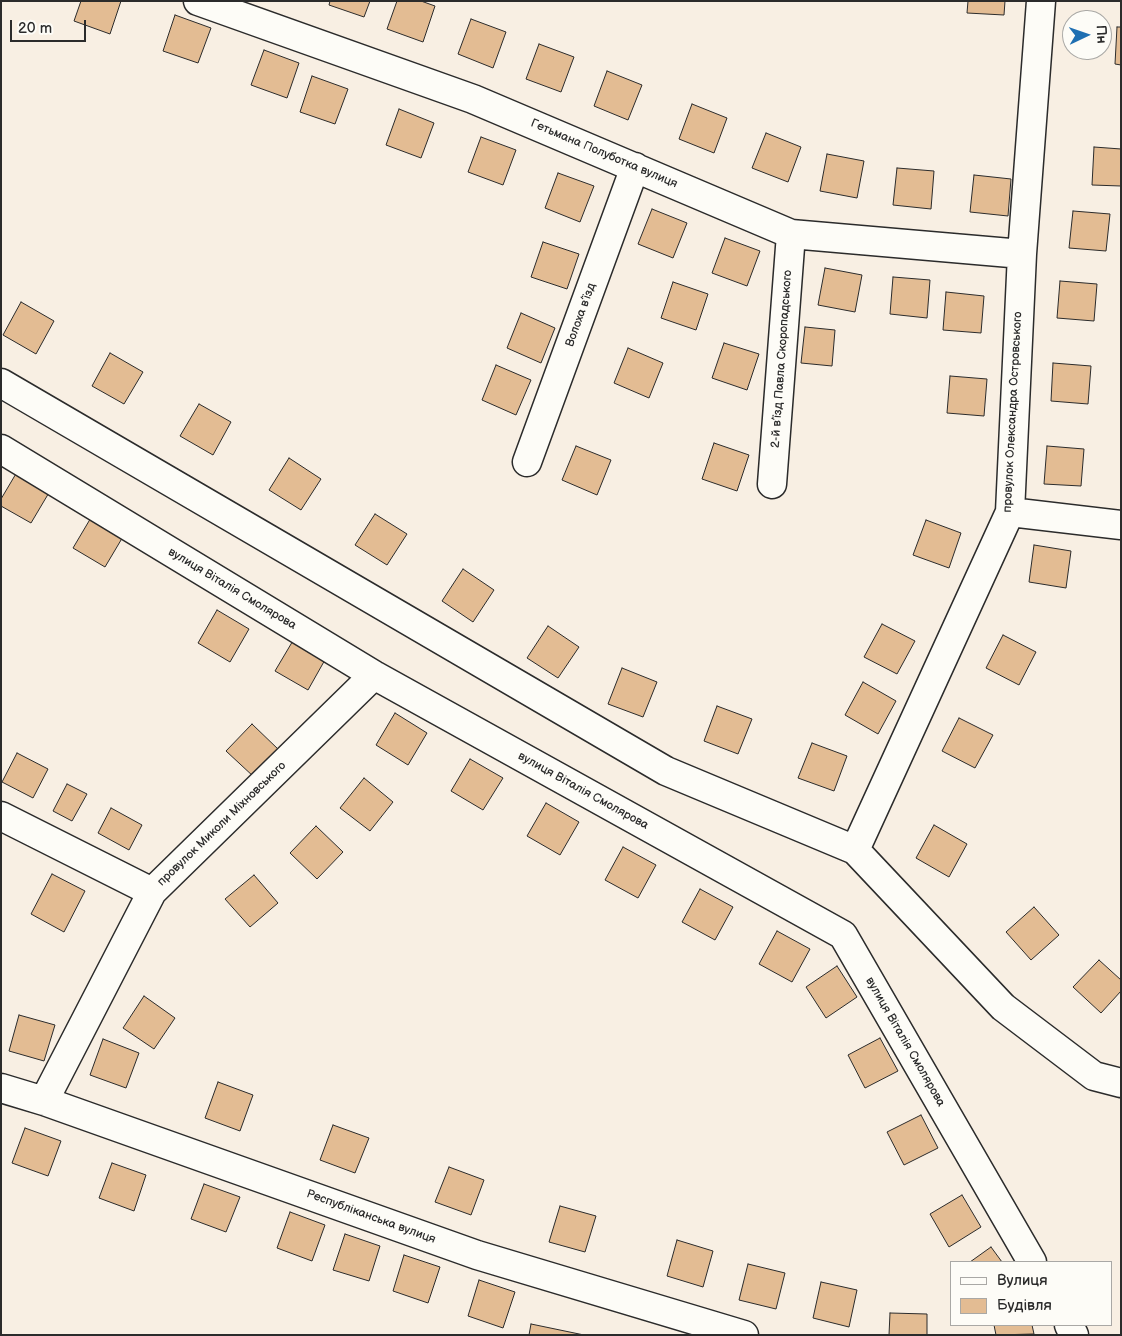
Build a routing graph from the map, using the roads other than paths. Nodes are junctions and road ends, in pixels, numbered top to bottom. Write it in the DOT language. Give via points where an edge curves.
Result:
graph roads {
  1 [pos="198,1"];
  2 [pos="1041,1"];
  3 [pos="635,167"];
  4 [pos="791,234"];
  5 [pos="1022,254"];
  6 [pos="1,383"];
  7 [pos="1,450"];
  8 [pos="527,462"];
  9 [pos="772,484"];
  10 [pos="1010,512"];
  11 [pos="1121,525"];
  12 [pos="374,675"];
  13 [pos="1,816"];
  14 [pos="855,850"];
  15 [pos="152,892"];
  16 [pos="1121,1082"];
  17 [pos="1,1088"];
  18 [pos="44,1101"];
  19 [pos="1031,1261"];
  20 [pos="744,1335"];
  1 -- 3 [label="street, Гетьмана Полуботка вулиця" via="473,99"];
  2 -- 5 [label="street, провулок Олександра Островського"];
  3 -- 4 [label="street, Гетьмана Полуботка вулиця"];
  3 -- 8 [label="street, Волоха в’їзд"];
  4 -- 5 [label="street, Гетьмана Полуботка вулиця"];
  4 -- 9 [label="street, 2-й в’їзд Павла Скоропадського"];
  5 -- 10 [label="street, провулок Олександра Островського"];
  6 -- 14 [label="street" via="666,771"];
  7 -- 12 [label="street, вулиця Віталія Смолярова"];
  10 -- 11 [label="street"];
  10 -- 14 [label="street, провулок Олександра Островського"];
  12 -- 15 [label="street, провулок Миколи Міхновського"];
  12 -- 19 [label="street, вулиця Віталія Смолярова" via="843,935"];
  13 -- 15 [label="street"];
  14 -- 16 [label="street" via="1004,1007 1094,1076"];
  15 -- 18 [label="street, провулок Миколи Міхновського"];
  17 -- 18 [label="street, Республіканська вулиця"];
  18 -- 20 [label="street, Республіканська вулиця" via="477,1255"];
}
